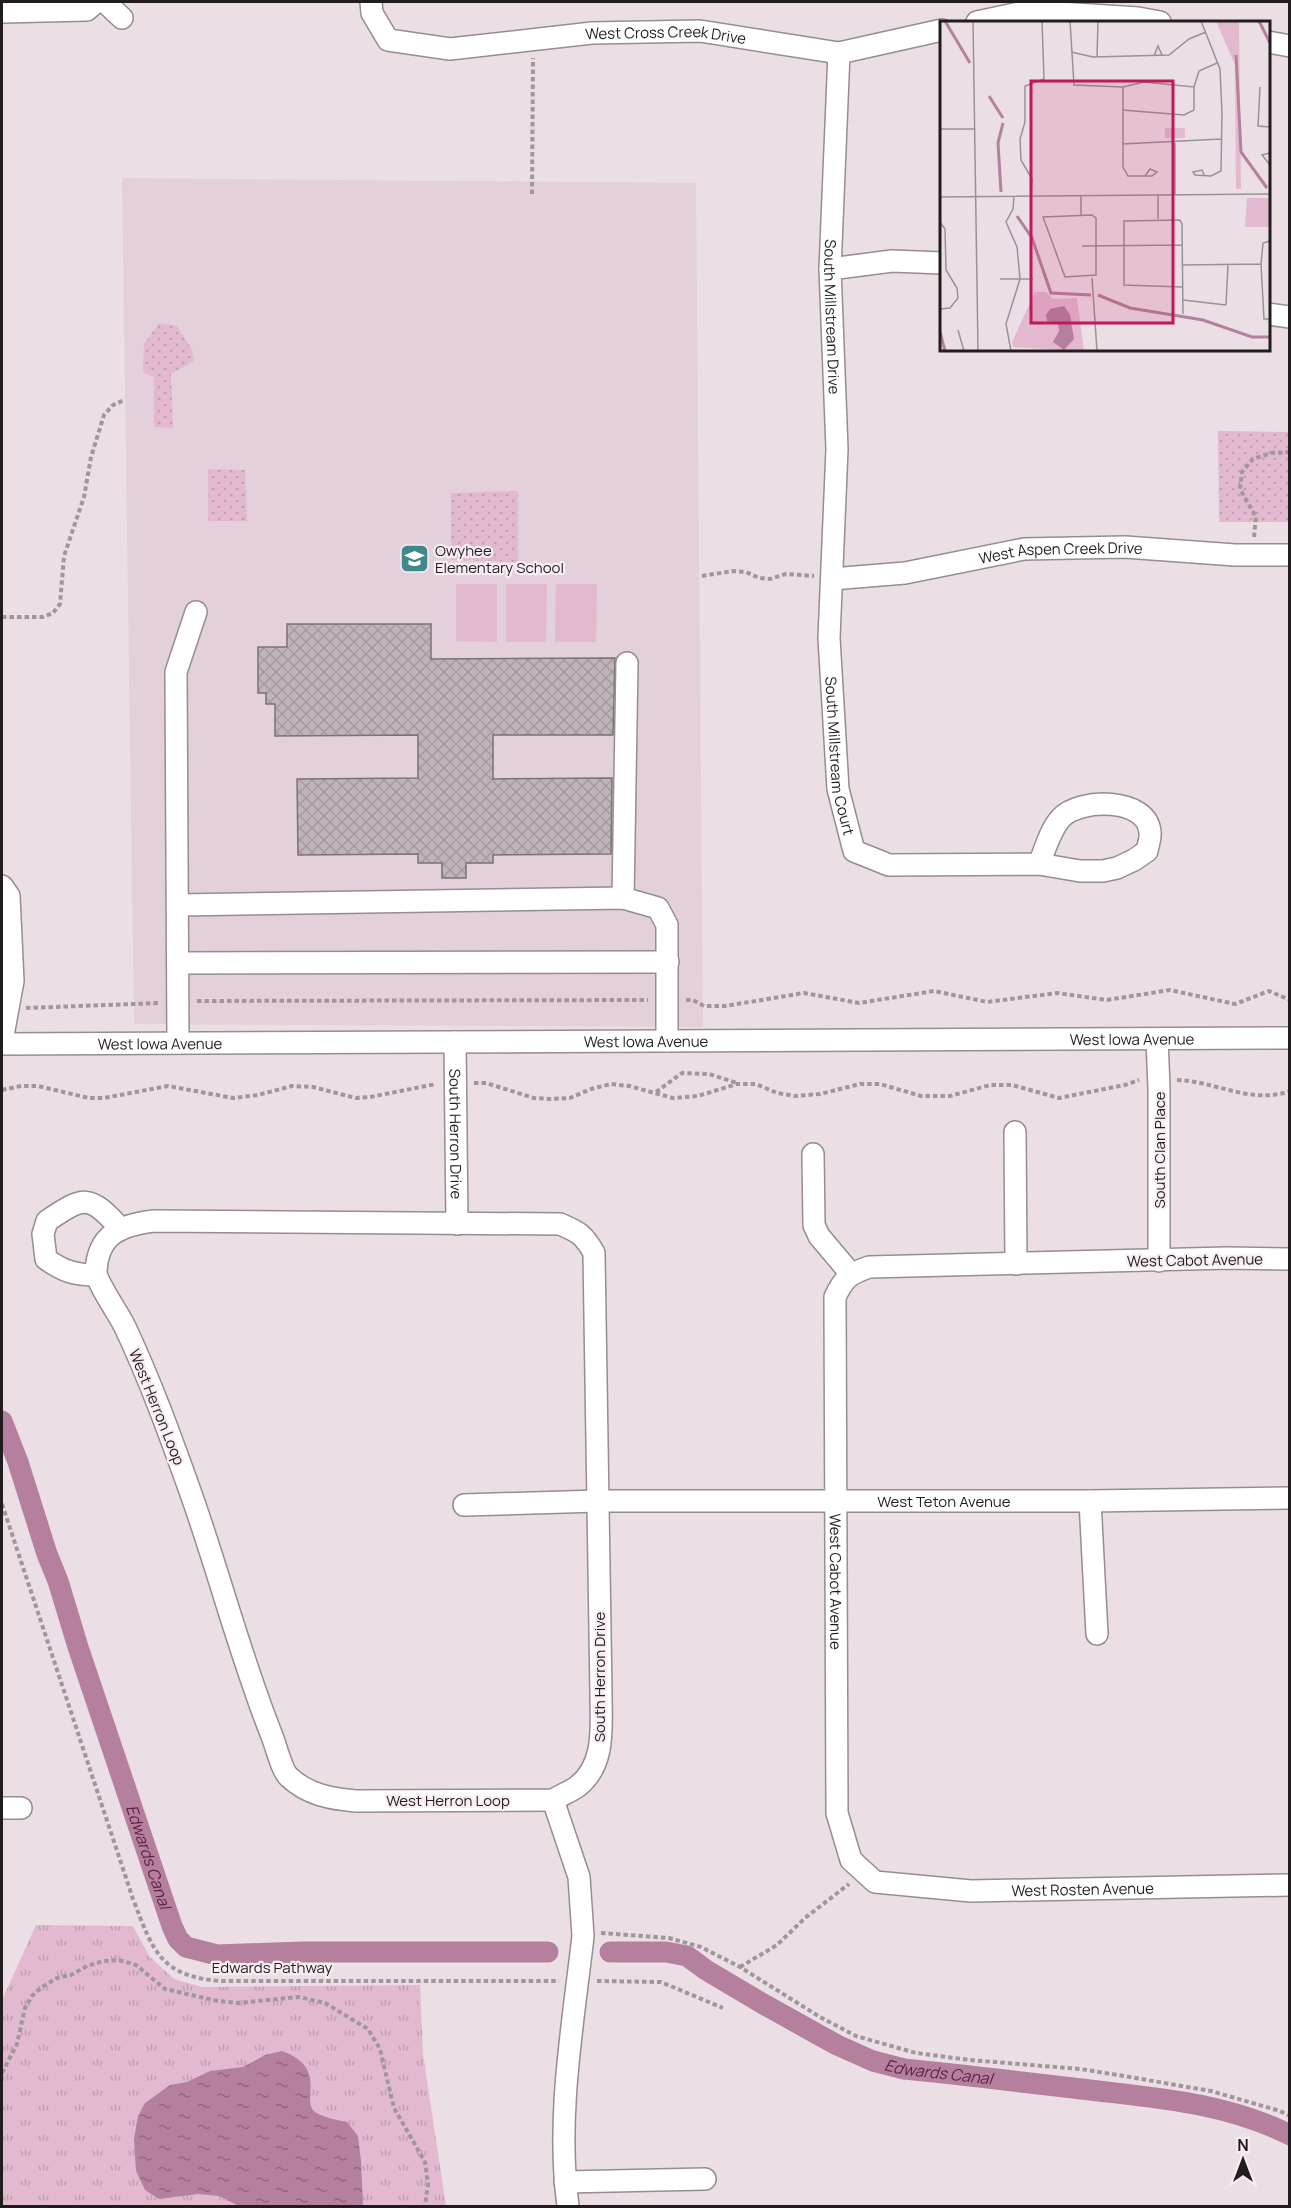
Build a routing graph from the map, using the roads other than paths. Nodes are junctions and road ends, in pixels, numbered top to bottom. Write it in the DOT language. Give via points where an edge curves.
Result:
graph roads {
  1 [pos="96,2"];
  2 [pos="105,2"];
  3 [pos="371,2"];
  4 [pos="2,12"];
  5 [pos="122,18"];
  6 [pos="982,21"];
  7 [pos="1154,21"];
  8 [pos="940,30"];
  9 [pos="1270,42"];
  10 [pos="1290,46"];
  11 [pos="839,53"];
  12 [pos="940,263"];
  13 [pos="830,269"];
  14 [pos="1270,314"];
  15 [pos="1290,317"];
  16 [pos="1290,555"];
  17 [pos="832,579"];
  18 [pos="196,612"];
  19 [pos="627,663"];
  20 [pos="1039,864"];
  21 [pos="2,886"];
  22 [pos="623,898"];
  23 [pos="178,905"];
  24 [pos="668,962"];
  25 [pos="178,963"];
  26 [pos="1290,1038"];
  27 [pos="1157,1039"];
  28 [pos="668,1041"];
  29 [pos="2,1042"];
  30 [pos="455,1042"];
  31 [pos="178,1043"];
  32 [pos="1015,1132"];
  33 [pos="813,1154"];
  34 [pos="457,1224"];
  35 [pos="120,1228"];
  36 [pos="1290,1259"];
  37 [pos="1159,1261"];
  38 [pos="1016,1264"];
  39 [pos="850,1274"];
  40 [pos="96,1275"];
  41 [pos="1290,1498"];
  42 [pos="598,1501"];
  43 [pos="1090,1501"];
  44 [pos="835,1502"];
  45 [pos="464,1505"];
  46 [pos="1097,1635"];
  47 [pos="552,1800"];
  48 [pos="869,1876"];
  49 [pos="1290,1885"];
  50 [pos="705,2179"];
  51 [pos="565,2182"];
  52 [pos="568,2206"];
  1 -- 4 [label="street" via="87,10"];
  2 -- 5 [label="street"];
  3 -- 11 [label="street, West Cross Creek Drive" via="372,13 388,40 450,49 592,33 700,31"];
  6 -- 7 [label="street" via="1028,11"];
  8 -- 11 [label="street, West Cross Creek Drive"];
  9 -- 10 [label="street"];
  11 -- 13 [label="street, South Millstream Drive"];
  12 -- 13 [label="street" via="892,261"];
  13 -- 17 [label="street, South Millstream Drive" via="837,449"];
  14 -- 15 [label="street"];
  16 -- 17 [label="street, West Aspen Creek Drive" via="1125,547 1024,549 904,573"];
  17 -- 20 [label="street, South Millstream Court" via="829,638 838,789 854,850 889,865"];
  18 -- 23 [label="street" via="176,672"];
  19 -- 22 [label="street"];
  20 -- 20 [label="street" via="1061,818 1083,806 1105,804 1133,810 1145,819 1150,832 1147,850 1117,868 1080,871"];
  21 -- 29 [label="street" via="9,896 13,981"];
  22 -- 23 [label="street"];
  22 -- 24 [label="street" via="658,908 668,925"];
  23 -- 25 [label="street"];
  24 -- 25 [label="street"];
  24 -- 28 [label="street"];
  25 -- 31 [label="street"];
  26 -- 27 [label="street, West Iowa Avenue"];
  27 -- 28 [label="street, West Iowa Avenue"];
  27 -- 37 [label="street, South Clan Place"];
  28 -- 30 [label="street, West Iowa Avenue"];
  29 -- 31 [label="street, West Iowa Avenue"];
  30 -- 31 [label="street, West Iowa Avenue"];
  30 -- 34 [label="street, South Herron Drive"];
  32 -- 38 [label="street"];
  33 -- 39 [label="street" via="814,1226"];
  34 -- 35 [label="street" via="154,1221"];
  34 -- 42 [label="street, South Herron Drive" via="560,1224 579,1232 594,1253"];
  35 -- 40 [label="street" via="104,1241"];
  35 -- 40 [label="street" via="103,1209 79,1201 47,1221 43,1234 46,1259 63,1271"];
  36 -- 37 [label="street, West Cabot Avenue"];
  37 -- 38 [label="street, West Cabot Avenue"];
  38 -- 39 [label="street, West Cabot Avenue" via="868,1267"];
  39 -- 44 [label="street, West Cabot Avenue" via="835,1297"];
  40 -- 47 [label="street, West Herron Loop" via="124,1324 155,1395 288,1776 311,1792 333,1799"];
  41 -- 43 [label="street, West Teton Avenue"];
  42 -- 44 [label="street, West Teton Avenue"];
  42 -- 45 [label="street, West Teton Avenue"];
  42 -- 47 [label="street, South Herron Drive" via="600,1746 593,1771 577,1787"];
  43 -- 44 [label="street, West Teton Avenue"];
  43 -- 46 [label="street"];
  44 -- 48 [label="street, West Cabot Avenue" via="837,1813 850,1860"];
  47 -- 51 [label="street" via="579,1877 582,1931 564,2113"];
  48 -- 49 [label="street, West Rosten Avenue" via="971,1891"];
  50 -- 51 [label="street"];
  51 -- 52 [label="street"];
}
